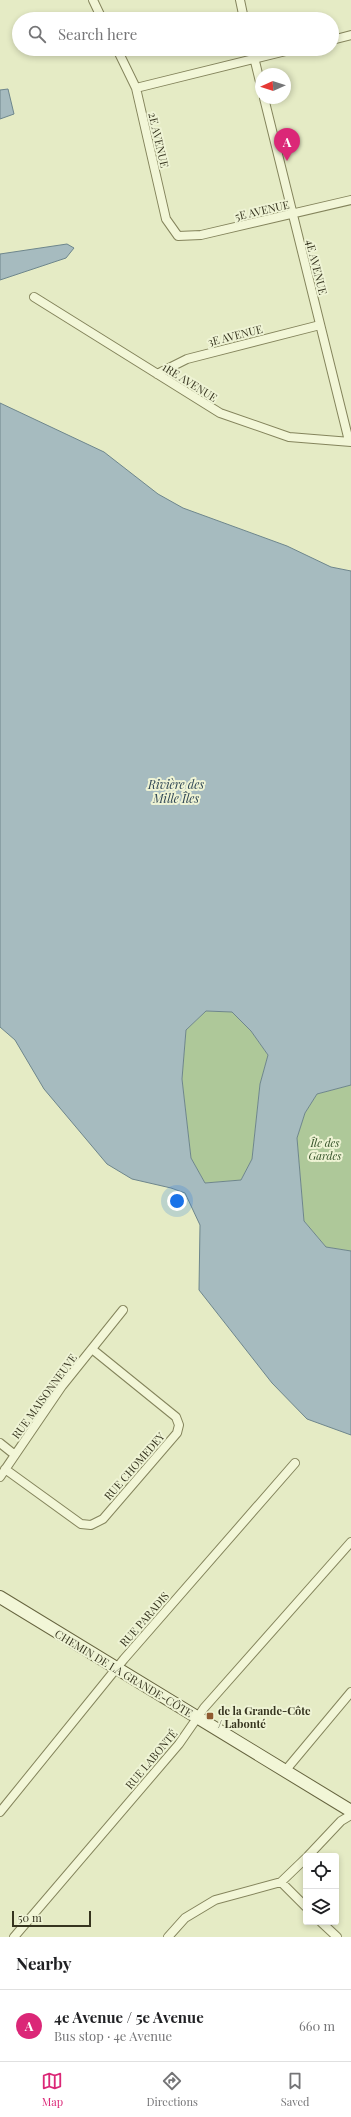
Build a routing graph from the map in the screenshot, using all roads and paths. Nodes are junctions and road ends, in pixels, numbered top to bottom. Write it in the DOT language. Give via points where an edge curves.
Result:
graph roads {
  1 [pos="93,0"];
  2 [pos="240,0"];
  3 [pos="99,12"];
  4 [pos="243,12"];
  5 [pos="351,35"];
  6 [pos="339,38"];
  7 [pos="120,56"];
  8 [pos="253,56"];
  9 [pos="266,56"];
  10 [pos="254,59"];
  11 [pos="256,68"];
  12 [pos="136,88"];
  13 [pos="266,104"];
  14 [pos="351,200"];
  15 [pos="293,214"];
  16 [pos="178,236"];
  17 [pos="34,297"];
  18 [pos="320,325"];
  19 [pos="157,374"];
  20 [pos="350,442"];
  21 [pos="123,1310"];
  22 [pos="92,1349"];
  23 [pos="0,1443"];
  24 [pos="15,1455"];
  25 [pos="295,1463"];
  26 [pos="6,1469"];
  27 [pos="0,1477"];
  28 [pos="351,1542"];
  29 [pos="0,1597"];
  30 [pos="118,1669"];
  31 [pos="351,1692"];
  32 [pos="198,1717"];
  33 [pos="285,1771"];
  34 [pos="351,1811"];
  35 [pos="0,1812"];
  36 [pos="351,1815"];
  37 [pos="311,1853"];
  38 [pos="303,1861"];
  39 [pos="281,1882"];
  40 [pos="303,1904"];
  41 [pos="324,1925"];
  42 [pos="14,1937"];
  43 [pos="168,1937"];
  44 [pos="335,1937"];
  1 -- 3 [label="street"];
  2 -- 4 [label="street"];
  5 -- 6 [label="street"];
  7 -- 12 [label="street, 2E AVENUE"];
  8 -- 10 [label="street"];
  9 -- 10 [label="street"];
  10 -- 11 [label="street"];
  10 -- 12 [label="street"];
  12 -- 16 [label="street, 2E AVENUE" via="166,219"];
  13 -- 15 [label="street, 4E AVENUE"];
  14 -- 15 [label="street, 5E AVENUE"];
  15 -- 16 [label="street, 5E AVENUE" via="201,235"];
  15 -- 18 [label="street, 4E AVENUE"];
  17 -- 19 [label="street, 1RE AVENUE"];
  18 -- 19 [label="street, 3E AVENUE" via="187,359"];
  18 -- 20 [label="street, 4E AVENUE"];
  19 -- 20 [label="street, 1RE AVENUE" via="220,413 282,435"];
  21 -- 22 [label="street, RUE MAISONNEUVE"];
  22 -- 24 [label="street, RUE MAISONNEUVE" via="62,1386"];
  22 -- 26 [label="street, RUE CHOMEDEY" via="174,1415 179,1422 177,1433 103,1519 91,1525 81,1524"];
  23 -- 24 [label="street"];
  24 -- 26 [label="street, RUE MAISONNEUVE"];
  25 -- 30 [label="street, RUE PARADIS" via="150,1628"];
  26 -- 27 [label="street, RUE MAISONNEUVE"];
  28 -- 32 [label="street, RUE LABONTÉ"];
  29 -- 30 [label="main road, CHEMIN DE LA GRANDE-CÔTE"];
  30 -- 32 [label="main road, CHEMIN DE LA GRANDE-CÔTE"];
  30 -- 35 [label="street, RUE PARADIS"];
  31 -- 33 [label="street"];
  32 -- 33 [label="main road, CHEMIN DE LA GRANDE-CÔTE"];
  32 -- 42 [label="street, RUE LABONTÉ" via="179,1744"];
  33 -- 34 [label="main road, CHEMIN DE LA GRANDE-CÔTE"];
  36 -- 37 [label="street" via="341,1821"];
  38 -- 39 [label="street"];
  39 -- 40 [label="street"];
  39 -- 43 [label="street" via="215,1900 185,1918"];
  41 -- 44 [label="street"];
}
